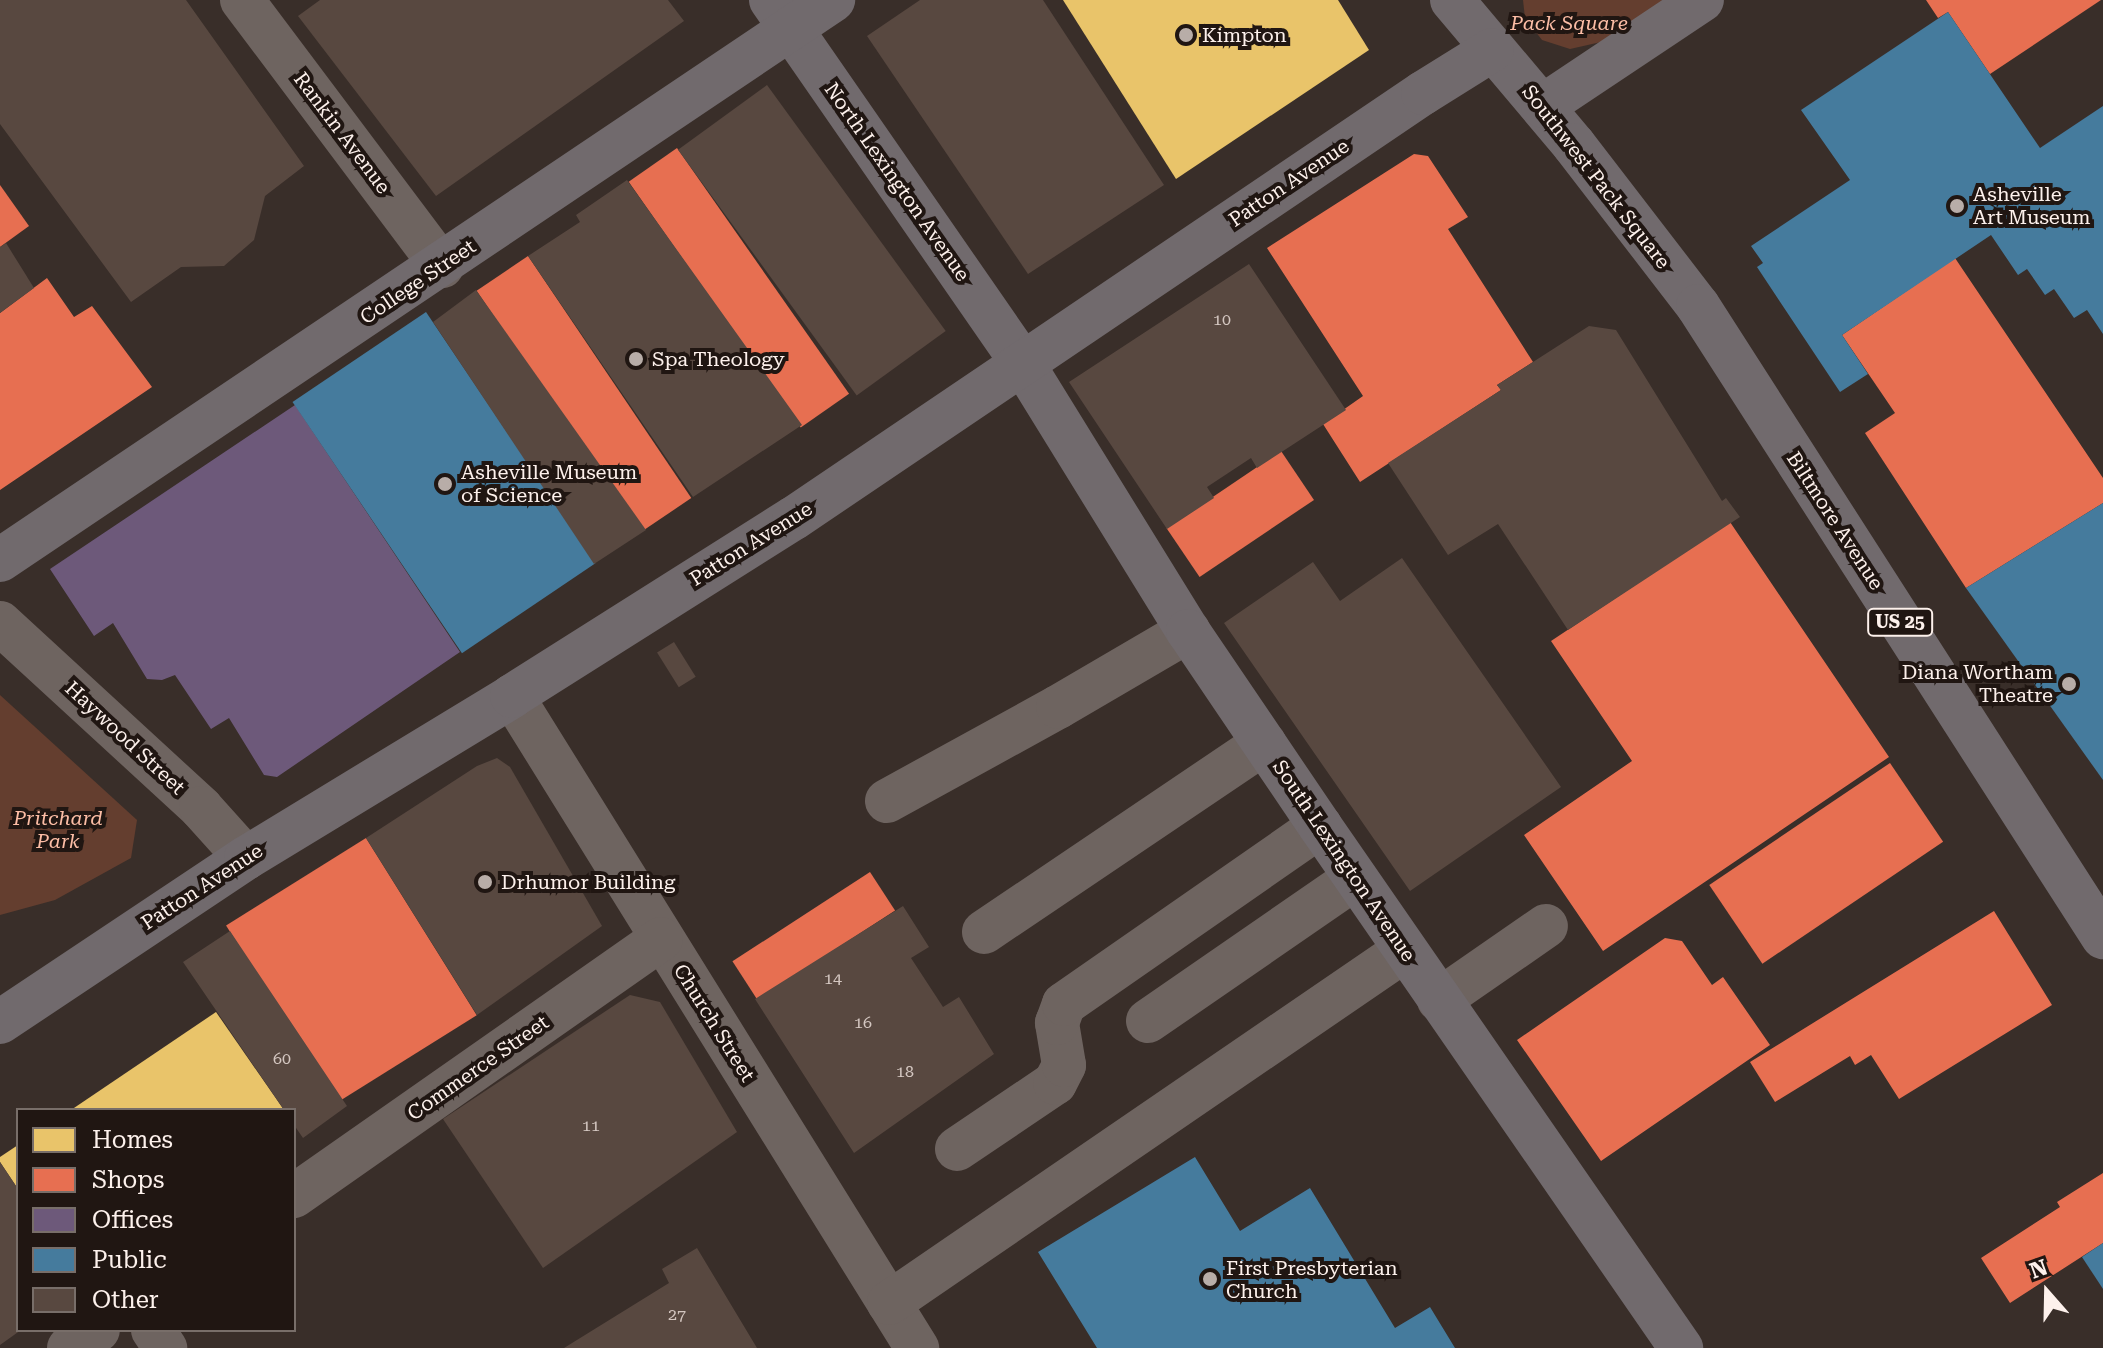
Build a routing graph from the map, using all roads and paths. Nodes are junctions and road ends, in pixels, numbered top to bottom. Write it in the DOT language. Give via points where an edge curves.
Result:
graph roads {
  1 [pos="242,0"];
  2 [pos="833,0"];
  3 [pos="1452,0"];
  4 [pos="1702,0"];
  5 [pos="781,14"];
  6 [pos="1492,50"];
  7 [pos="1543,106"];
  8 [pos="442,266"];
  9 [pos="1698,306"];
  10 [pos="1023,364"];
  11 [pos="0,560"];
  12 [pos="0,623"];
  13 [pos="1188,631"];
  14 [pos="512,696"];
  15 [pos="1264,743"];
  16 [pos="887,801"];
  17 [pos="1320,826"];
  18 [pos="246,858"];
  19 [pos="1355,878"];
  20 [pos="2096,913"];
  21 [pos="1546,926"];
  22 [pos="984,932"];
  23 [pos="661,939"];
  24 [pos="1405,950"];
  25 [pos="1439,1000"];
  26 [pos="1148,1021"];
  27 [pos="0,1022"];
  28 [pos="957,1149"];
  29 [pos="296,1195"];
  30 [pos="889,1303"];
  31 [pos="95,1332"];
  32 [pos="69,1348"];
  33 [pos="917,1348"];
  34 [pos="1681,1348"];
  1 -- 8 [label="street, Rankin Avenue"];
  2 -- 5 [label="main road, College Street"];
  3 -- 6 [label="main road, US 25"];
  4 -- 7 [label="main road"];
  5 -- 8 [label="main road, College Street"];
  5 -- 10 [label="main road, North Lexington Avenue"];
  6 -- 7 [label="main road, Southwest Pack Square / US 25"];
  6 -- 10 [label="main road, Patton Avenue"];
  7 -- 9 [label="main road, Southwest Pack Square / US 25"];
  8 -- 11 [label="main road, College Street"];
  9 -- 20 [label="main road, Biltmore Avenue / US 25"];
  10 -- 13 [label="main road, South Lexington Avenue"];
  10 -- 14 [label="main road, Patton Avenue" via="794,518"];
  12 -- 18 [label="street, Haywood Street" via="201,808"];
  13 -- 15 [label="main road, South Lexington Avenue"];
  13 -- 16 [label="street"];
  14 -- 18 [label="main road, Patton Avenue"];
  14 -- 23 [label="street, Church Street"];
  15 -- 17 [label="main road, South Lexington Avenue"];
  15 -- 22 [label="street"];
  17 -- 19 [label="main road, South Lexington Avenue"];
  17 -- 28 [label="street" via="1064,1004 1057,1023 1064,1065 1055,1083"];
  18 -- 27 [label="main road, Patton Avenue"];
  19 -- 24 [label="main road, South Lexington Avenue"];
  19 -- 26 [label="street"];
  21 -- 25 [label="street"];
  23 -- 29 [label="street, Commerce Street"];
  23 -- 30 [label="street, Church Street"];
  24 -- 25 [label="main road, South Lexington Avenue"];
  24 -- 30 [label="street"];
  25 -- 34 [label="main road, South Lexington Avenue"];
  30 -- 33 [label="street, Church Street"];
  31 -- 32 [label="street"];
}
